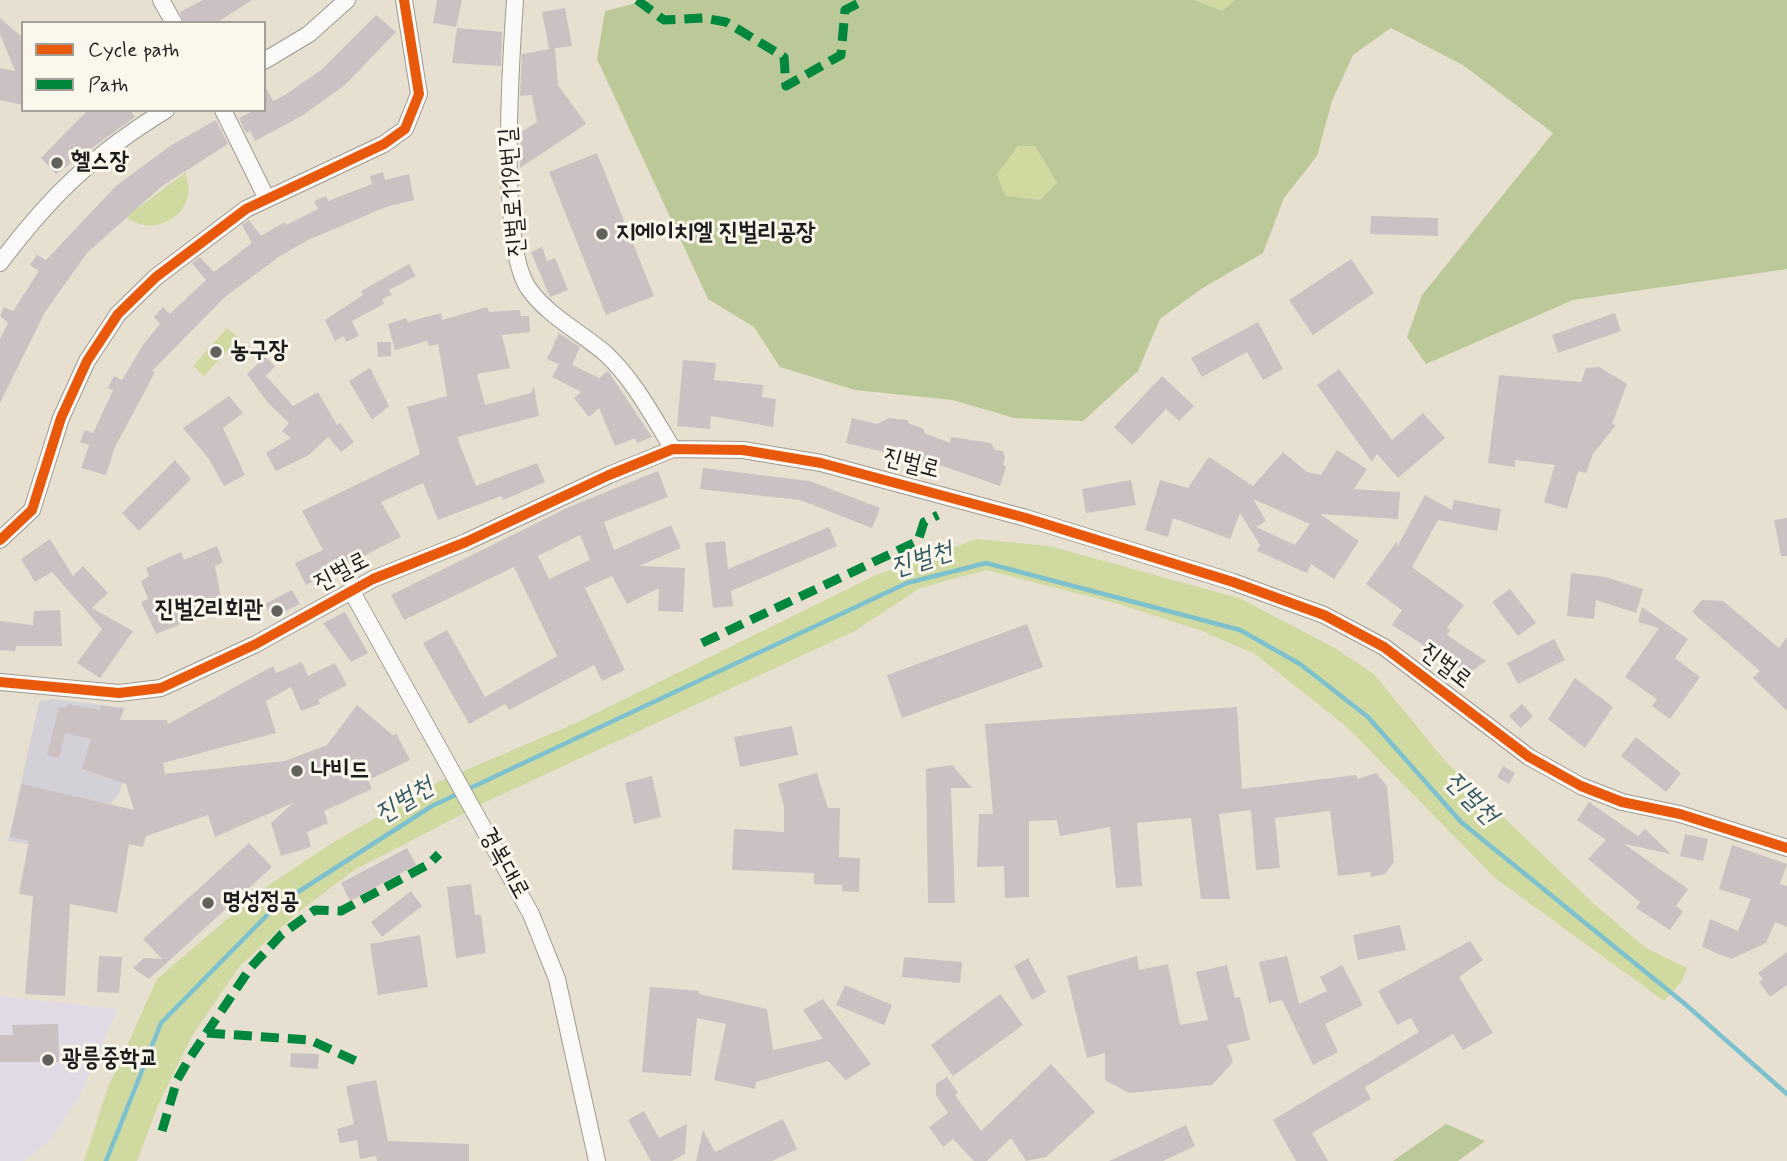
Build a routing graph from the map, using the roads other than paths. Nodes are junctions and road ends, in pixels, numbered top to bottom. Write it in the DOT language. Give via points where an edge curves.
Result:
graph roads {
  1 [pos="161,0"];
  2 [pos="347,0"];
  3 [pos="404,0"];
  4 [pos="515,0"];
  5 [pos="173,21"];
  6 [pos="266,60"];
  7 [pos="163,112"];
  8 [pos="224,112"];
  9 [pos="266,197"];
  10 [pos="0,263"];
  11 [pos="673,449"];
  12 [pos="0,540"];
  13 [pos="351,590"];
  14 [pos="0,682"];
  15 [pos="1787,848"];
  16 [pos="597,1161"];
  1 -- 5 [label="street"];
  2 -- 6 [label="street" via="309,34"];
  3 -- 9 [label="street" via="419,94 405,129 384,144"];
  4 -- 11 [label="street, 진벌로119번길" via="509,163 520,270 542,303 608,356 632,384"];
  7 -- 10 [label="street" via="67,182"];
  8 -- 9 [label="street"];
  9 -- 12 [label="street" via="193,247 118,314 87,362 61,418 32,510"];
  11 -- 13 [label="street, 진벌로"];
  11 -- 15 [label="street, 진벌로" via="743,450 821,463 1026,518 1233,582 1324,615 1384,647 1529,757 1581,786 1622,802 1680,814"];
  13 -- 14 [label="street, 진벌로" via="256,644 161,688 119,693"];
  13 -- 16 [label="street, 경복대로" via="531,914 557,979"];
}
